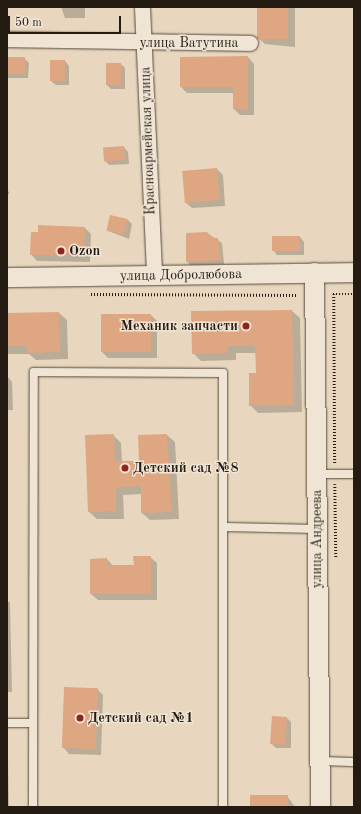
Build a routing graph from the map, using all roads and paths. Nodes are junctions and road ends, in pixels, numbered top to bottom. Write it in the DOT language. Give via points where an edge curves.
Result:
graph roads {
  1 [pos="142,7"];
  2 [pos="7,39"];
  3 [pos="144,43"];
  4 [pos="250,43"];
  5 [pos="314,272"];
  6 [pos="354,272"];
  7 [pos="154,276"];
  8 [pos="7,277"];
  9 [pos="87,294"];
  10 [pos="325,294"];
  11 [pos="354,294"];
  12 [pos="326,474"];
  13 [pos="354,474"];
  14 [pos="225,527"];
  15 [pos="317,528"];
  16 [pos="336,562"];
  17 [pos="7,723"];
  18 [pos="33,723"];
  19 [pos="319,761"];
  20 [pos="354,762"];
  21 [pos="33,807"];
  22 [pos="223,807"];
  23 [pos="320,807"];
  1 -- 3 [label="street, Красноармейская улица"];
  2 -- 3 [label="street, улица Ватутина"];
  3 -- 4 [label="street, улица Ватутина"];
  3 -- 7 [label="street, Красноармейская улица"];
  5 -- 6 [label="street, улица Добролюбова"];
  5 -- 7 [label="street, улица Добролюбова"];
  5 -- 10 [label="street, улица Андреева"];
  7 -- 8 [label="street, улица Добролюбова"];
  9 -- 10 [label="path"];
  10 -- 11 [label="path"];
  10 -- 12 [label="street, улица Андреева"];
  10 -- 12 [label="path"];
  12 -- 13 [label="lane"];
  12 -- 15 [label="street, улица Андреева"];
  12 -- 16 [label="path"];
  14 -- 15 [label="lane"];
  14 -- 18 [label="lane" via="223,373 34,372"];
  14 -- 22 [label="lane"];
  15 -- 19 [label="street, улица Андреева"];
  17 -- 18 [label="lane"];
  18 -- 21 [label="lane"];
  19 -- 20 [label="lane"];
  19 -- 23 [label="street, улица Андреева"];
}
